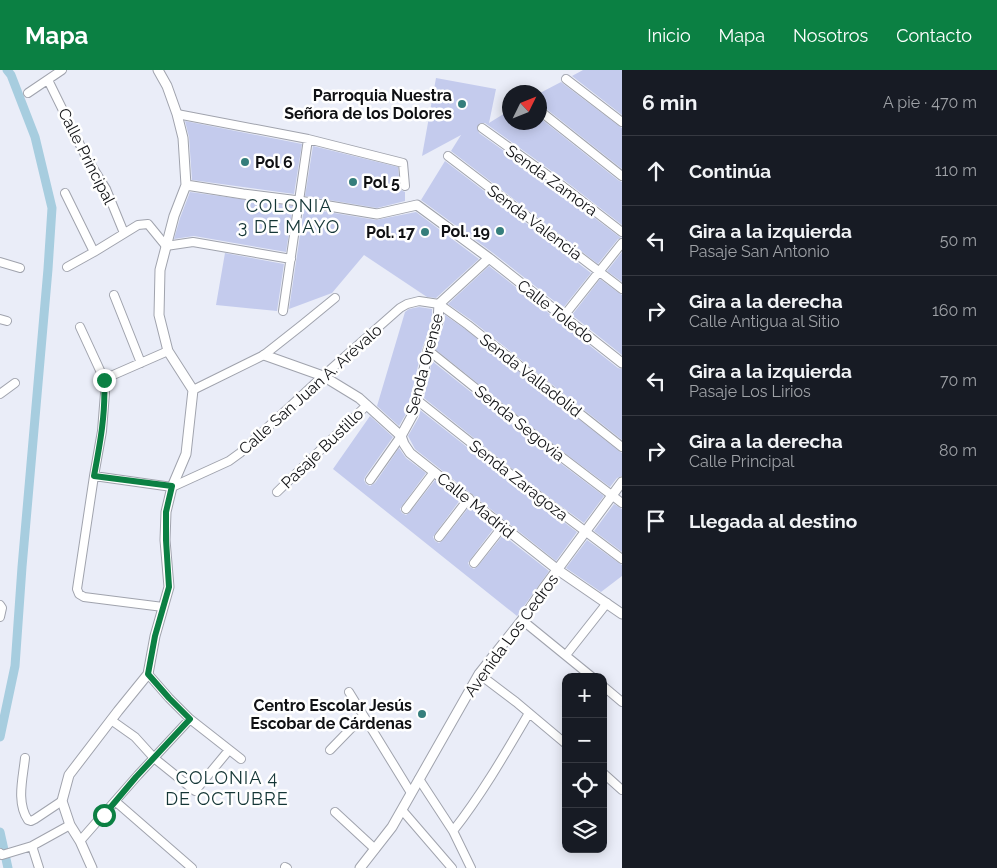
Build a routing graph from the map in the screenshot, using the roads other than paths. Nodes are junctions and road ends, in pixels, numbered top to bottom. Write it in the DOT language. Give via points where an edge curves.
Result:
graph roads {
  1 [pos="62,70"];
  2 [pos="158,70"];
  3 [pos="566,79"];
  4 [pos="48,80"];
  5 [pos="28,92"];
  6 [pos="177,114"];
  7 [pos="547,117"];
  8 [pos="622,122"];
  9 [pos="482,128"];
  10 [pos="308,139"];
  11 [pos="448,156"];
  12 [pos="622,176"];
  13 [pos="186,185"];
  14 [pos="405,186"];
  15 [pos="65,193"];
  16 [pos="299,201"];
  17 [pos="622,232"];
  18 [pos="124,233"];
  19 [pos="622,243"];
  20 [pos="166,246"];
  21 [pos="94,252"];
  22 [pos="489,258"];
  23 [pos="291,259"];
  24 [pos="0,262"];
  25 [pos="67,267"];
  26 [pos="20,268"];
  27 [pos="600,271"];
  28 [pos="622,289"];
  29 [pos="114,295"];
  30 [pos="335,298"];
  31 [pos="439,304"];
  32 [pos="283,311"];
  33 [pos="563,317"];
  34 [pos="80,327"];
  35 [pos="428,350"];
  36 [pos="168,351"];
  37 [pos="264,355"];
  38 [pos="141,363"];
  39 [pos="622,363"];
  40 [pos="323,376"];
  41 [pos="104,380"];
  42 [pos="15,383"];
  43 [pos="193,390"];
  44 [pos="0,394"];
  45 [pos="417,400"];
  46 [pos="367,405"];
  47 [pos="401,436"];
  48 [pos="622,447"];
  49 [pos="434,472"];
  50 [pos="94,476"];
  51 [pos="370,480"];
  52 [pos="622,482"];
  53 [pos="172,486"];
  54 [pos="277,492"];
  55 [pos="612,496"];
  56 [pos="468,498"];
  57 [pos="622,503"];
  58 [pos="406,510"];
  59 [pos="503,526"];
  60 [pos="585,532"];
  61 [pos="439,537"];
  62 [pos="622,558"];
  63 [pos="474,563"];
  64 [pos="558,570"];
  65 [pos="607,603"];
  66 [pos="0,604"];
  67 [pos="163,607"];
  68 [pos="622,614"];
  69 [pos="0,617"];
  70 [pos="522,620"];
  71 [pos="566,655"];
  72 [pos="587,673"];
  73 [pos="148,674"];
  74 [pos="479,674"];
  75 [pos="607,689"];
  76 [pos="349,692"];
  77 [pos="622,702"];
  78 [pos="529,713"];
  79 [pos="363,716"];
  80 [pos="190,719"];
  81 [pos="111,720"];
  82 [pos="562,741"];
  83 [pos="228,750"];
  84 [pos="330,750"];
  85 [pos="25,758"];
  86 [pos="154,758"];
  87 [pos="241,759"];
  88 [pos="607,777"];
  89 [pos="419,779"];
  90 [pos="622,790"];
  91 [pos="411,794"];
  92 [pos="62,801"];
  93 [pos="115,801"];
  94 [pos="402,810"];
  95 [pos="335,812"];
  96 [pos="70,825"];
  97 [pos="453,831"];
  98 [pos="80,842"];
  99 [pos="32,846"];
  100 [pos="375,849"];
  101 [pos="1,854"];
  102 [pos="190,867"];
  103 [pos="39,868"];
  104 [pos="92,868"];
  105 [pos="360,868"];
  106 [pos="452,868"];
  107 [pos="471,868"];
  1 -- 4 [label="street"];
  2 -- 6 [label="street"];
  3 -- 8 [label="street"];
  4 -- 5 [label="street"];
  4 -- 18 [label="street, Calle Principal" via="84,155 106,189"];
  6 -- 10 [label="street"];
  6 -- 13 [label="street" via="183,138"];
  7 -- 12 [label="street"];
  9 -- 17 [label="street, Senda Zamora"];
  10 -- 14 [label="street" via="403,163"];
  10 -- 16 [label="street"];
  11 -- 27 [label="street, Senda Valencia"];
  13 -- 16 [label="street"];
  13 -- 20 [label="street"];
  15 -- 21 [label="street"];
  16 -- 22 [label="street, Calle Toledo" via="377,214 417,205"];
  16 -- 23 [label="street"];
  18 -- 20 [label="street" via="138,225 148,224"];
  18 -- 21 [label="street"];
  19 -- 27 [label="street"];
  20 -- 23 [label="street" via="193,242"];
  20 -- 36 [label="street" via="160,270 159,315"];
  21 -- 25 [label="street"];
  22 -- 31 [label="street, Senda Orense"];
  22 -- 33 [label="street, Calle Toledo"];
  23 -- 32 [label="street"];
  24 -- 26 [label="street"];
  27 -- 28 [label="street, Senda Valencia"];
  27 -- 33 [label="street"];
  29 -- 38 [label="street"];
  30 -- 37 [label="street"];
  31 -- 35 [label="street, Senda Orense" via="438,322"];
  31 -- 40 [label="street, Calle San Juan A. Arévalo" via="419,301 400,308"];
  31 -- 48 [label="street, Senda Valladolid"];
  33 -- 39 [label="street, Calle Toledo"];
  34 -- 41 [label="street"];
  35 -- 45 [label="street, Senda Orense"];
  35 -- 55 [label="street, Senda Segovia"];
  36 -- 38 [label="street"];
  36 -- 43 [label="street"];
  37 -- 40 [label="street, Calle Madrid"];
  37 -- 43 [label="street"];
  38 -- 41 [label="street"];
  40 -- 46 [label="street, Calle Madrid"];
  40 -- 53 [label="street, Calle San Juan A. Arévalo" via="229,461"];
  41 -- 50 [label="street" via="102,431"];
  42 -- 44 [label="street"];
  43 -- 53 [label="street" via="186,454"];
  45 -- 47 [label="street, Senda Orense"];
  45 -- 60 [label="street, Senda Zaragoza"];
  46 -- 47 [label="street, Calle Madrid"];
  46 -- 54 [label="street, Pasaje Bustillo"];
  47 -- 49 [label="street, Calle Madrid" via="410,453"];
  47 -- 51 [label="street, Senda Orense"];
  49 -- 56 [label="street, Calle Madrid"];
  49 -- 58 [label="street"];
  50 -- 53 [label="street"];
  50 -- 67 [label="street" via="77,589 84,597"];
  52 -- 55 [label="street, Avenida Los Cedros"];
  53 -- 67 [label="street" via="166,512 169,587"];
  55 -- 57 [label="street, Senda Segovia"];
  55 -- 60 [label="street, Avenida Los Cedros"];
  56 -- 59 [label="street, Calle Madrid"];
  56 -- 61 [label="street"];
  59 -- 63 [label="street"];
  59 -- 64 [label="street, Calle Madrid"];
  60 -- 62 [label="street, Senda Zaragoza"];
  60 -- 64 [label="street, Avenida Los Cedros"];
  64 -- 65 [label="street, Calle Madrid"];
  64 -- 70 [label="street, Avenida Los Cedros"];
  65 -- 68 [label="street, Calle Madrid"];
  65 -- 71 [label="street"];
  66 -- 69 [label="street"];
  67 -- 73 [label="street"];
  70 -- 71 [label="street"];
  70 -- 74 [label="street, Avenida Los Cedros"];
  71 -- 72 [label="street"];
  73 -- 80 [label="street"];
  73 -- 81 [label="street"];
  74 -- 78 [label="street"];
  74 -- 89 [label="street, Avenida Los Cedros"];
  75 -- 77 [label="street"];
  76 -- 79 [label="street"];
  78 -- 82 [label="street"];
  78 -- 97 [label="street" via="498,767"];
  79 -- 84 [label="street"];
  79 -- 91 [label="street"];
  80 -- 83 [label="street"];
  80 -- 86 [label="street"];
  81 -- 86 [label="street" via="135,737"];
  81 -- 92 [label="street" via="69,775"];
  83 -- 86 [label="street" via="195,791"];
  83 -- 87 [label="street"];
  85 -- 92 [label="street" via="20,801 28,820 32,821"];
  86 -- 93 [label="street"];
  88 -- 90 [label="street"];
  89 -- 91 [label="street, Avenida Los Cedros"];
  89 -- 97 [label="street"];
  91 -- 94 [label="street, Avenida Los Cedros"];
  92 -- 96 [label="street"];
  93 -- 98 [label="street"];
  93 -- 102 [label="street"];
  94 -- 100 [label="street, Avenida Los Cedros"];
  94 -- 106 [label="street"];
  95 -- 100 [label="street"];
  96 -- 98 [label="street"];
  96 -- 99 [label="street"];
  97 -- 107 [label="street"];
  98 -- 104 [label="street"];
  99 -- 101 [label="street"];
  99 -- 103 [label="street"];
  100 -- 105 [label="street, Avenida Los Cedros"];
}
